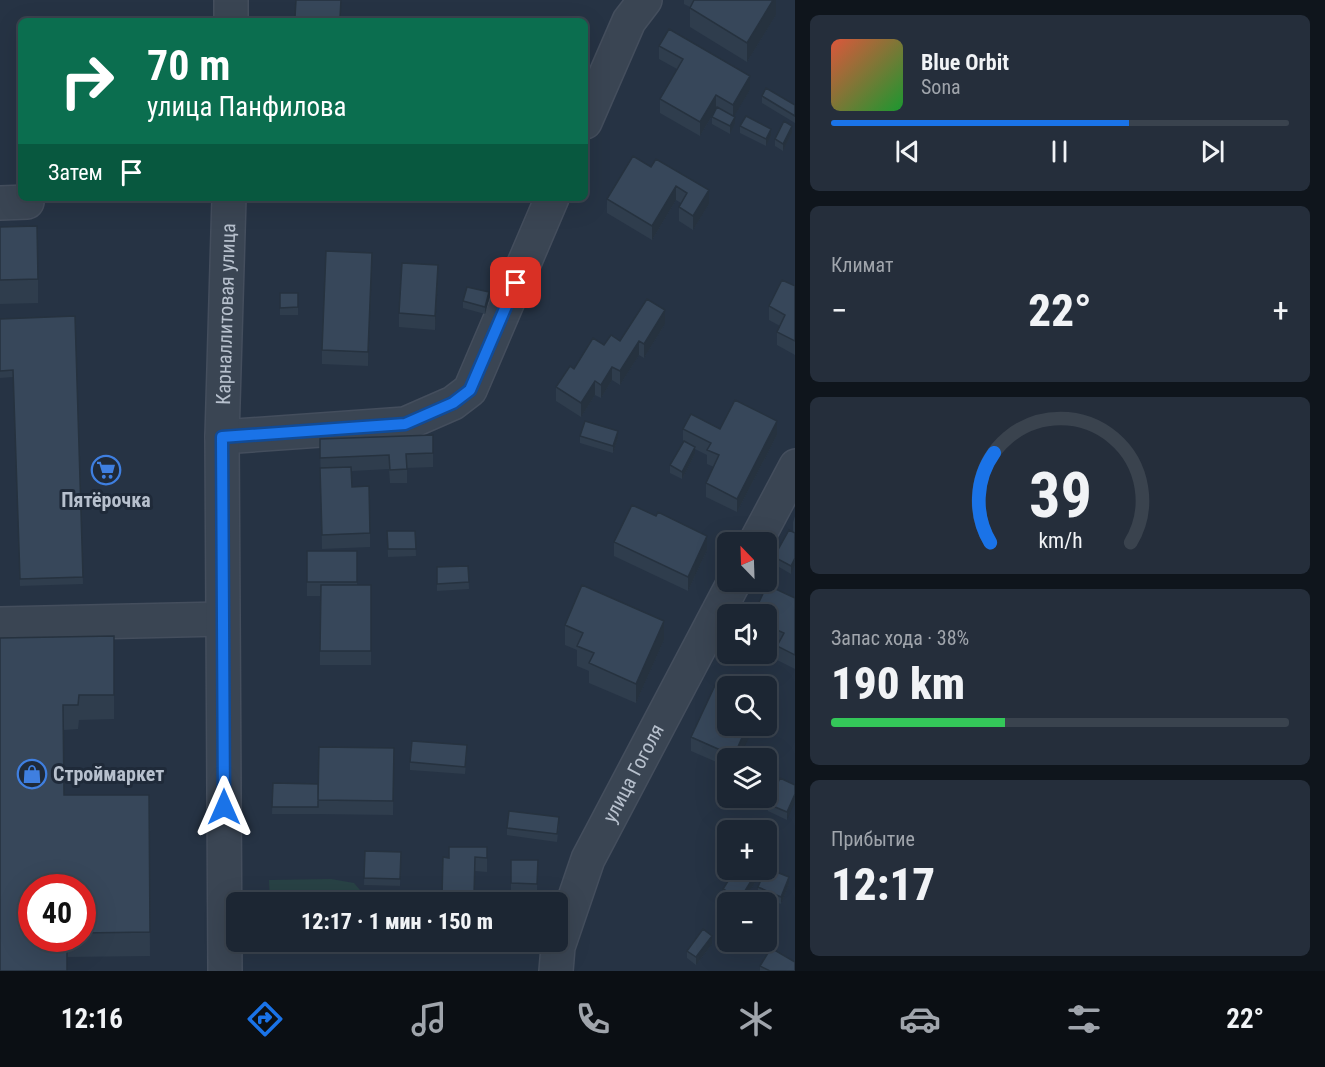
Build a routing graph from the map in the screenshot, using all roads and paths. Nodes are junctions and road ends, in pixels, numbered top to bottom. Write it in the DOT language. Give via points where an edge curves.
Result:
graph roads {
  1 [pos="231,0"];
  2 [pos="628,7"];
  3 [pos="231,18"];
  4 [pos="588,114"];
  5 [pos="229,201"];
  6 [pos="551,201"];
  7 [pos="222,437"];
  8 [pos="795,466"];
  9 [pos="761,532"];
  10 [pos="729,592"];
  11 [pos="222,619"];
  12 [pos="0,624"];
  13 [pos="225,971"];
  14 [pos="556,971"];
  1 -- 3 [label="street"];
  2 -- 4 [label="street"];
  5 -- 7 [label="street, Карналлитовая улица"];
  6 -- 7 [label="street" via="470,390 453,403 405,424"];
  7 -- 11 [label="street, Карналлитовая улица"];
  8 -- 9 [label="street"];
  10 -- 14 [label="street, улица Гоголя" via="588,858 558,946"];
  11 -- 12 [label="street"];
  11 -- 13 [label="street, Карналлитовая улица"];
}
